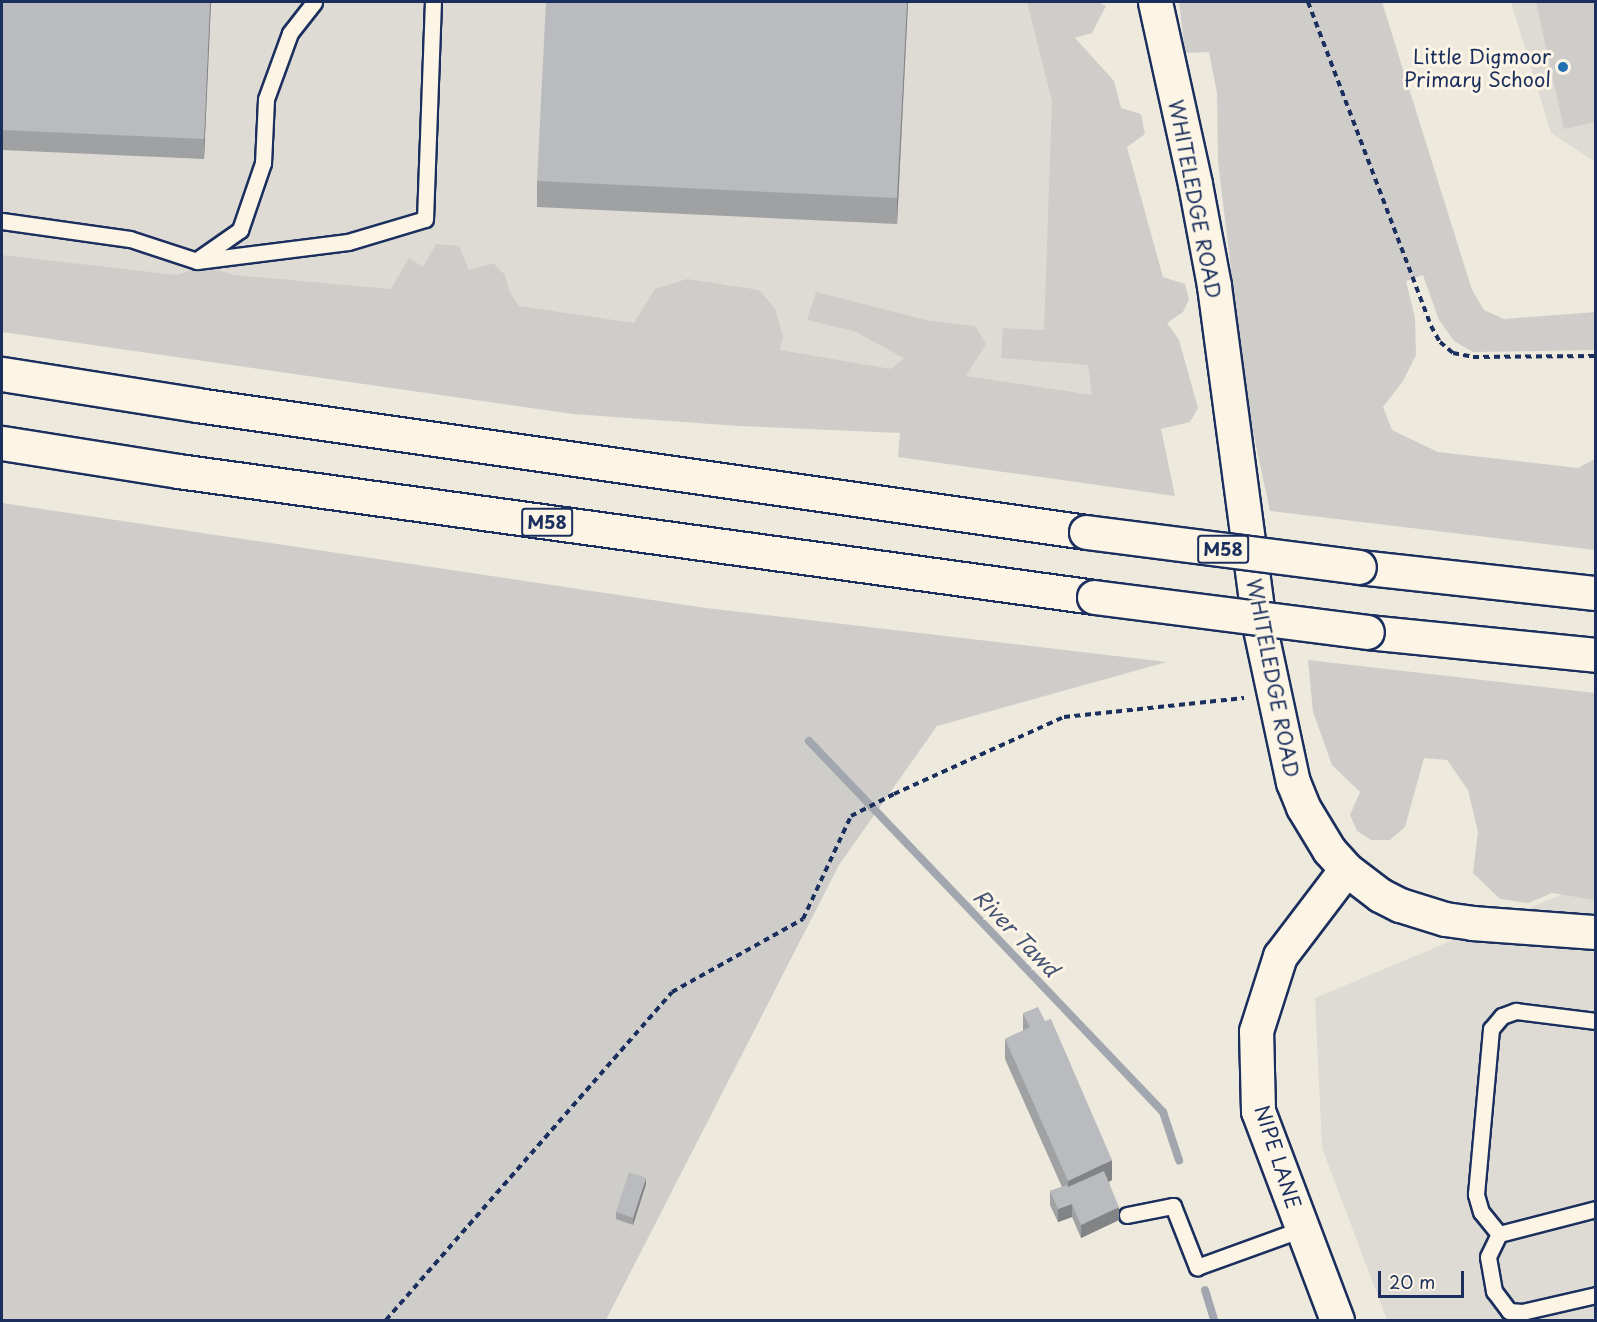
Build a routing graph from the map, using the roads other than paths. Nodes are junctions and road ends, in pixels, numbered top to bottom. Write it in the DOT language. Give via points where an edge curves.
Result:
graph roads {
  1 [pos="314,2"];
  2 [pos="433,2"];
  3 [pos="1155,2"];
  4 [pos="2,221"];
  5 [pos="196,261"];
  6 [pos="2,374"];
  7 [pos="2,444"];
  8 [pos="1596,592"];
  9 [pos="1596,655"];
  10 [pos="1346,868"];
  11 [pos="1596,932"];
  12 [pos="1596,1021"];
  13 [pos="1596,1209"];
  14 [pos="1127,1215"];
  15 [pos="1302,1229"];
  16 [pos="1499,1234"];
  17 [pos="1596,1295"];
  18 [pos="1510,1316"];
  19 [pos="1337,1320"];
  1 -- 5 [label="lane" via="290,33 266,99 263,163 240,230"];
  2 -- 5 [label="lane" via="425,219 348,242"];
  3 -- 10 [label="main road, WHITELEDGE ROAD" via="1214,286 1242,507 1272,696 1303,807 1329,850"];
  4 -- 5 [label="lane" via="130,239"];
  6 -- 8 [label="main road, M58, bridge" via="1086,532"];
  7 -- 9 [label="main road, M58, bridge" via="1094,597 1367,632"];
  10 -- 11 [label="main road, WHITELEDGE ROAD" via="1380,895 1421,913 1445,919"];
  10 -- 15 [label="main road, NIPE LANE" via="1280,956 1256,1030 1258,1111"];
  12 -- 16 [label="lane" via="1516,1011 1502,1016 1491,1029 1476,1194 1481,1212"];
  13 -- 16 [label="lane"];
  14 -- 15 [label="lane" via="1173,1206 1197,1267"];
  15 -- 19 [label="main road, NIPE LANE"];
  16 -- 18 [label="lane" via="1488,1257 1490,1274 1494,1291"];
  17 -- 18 [label="lane"];
}
